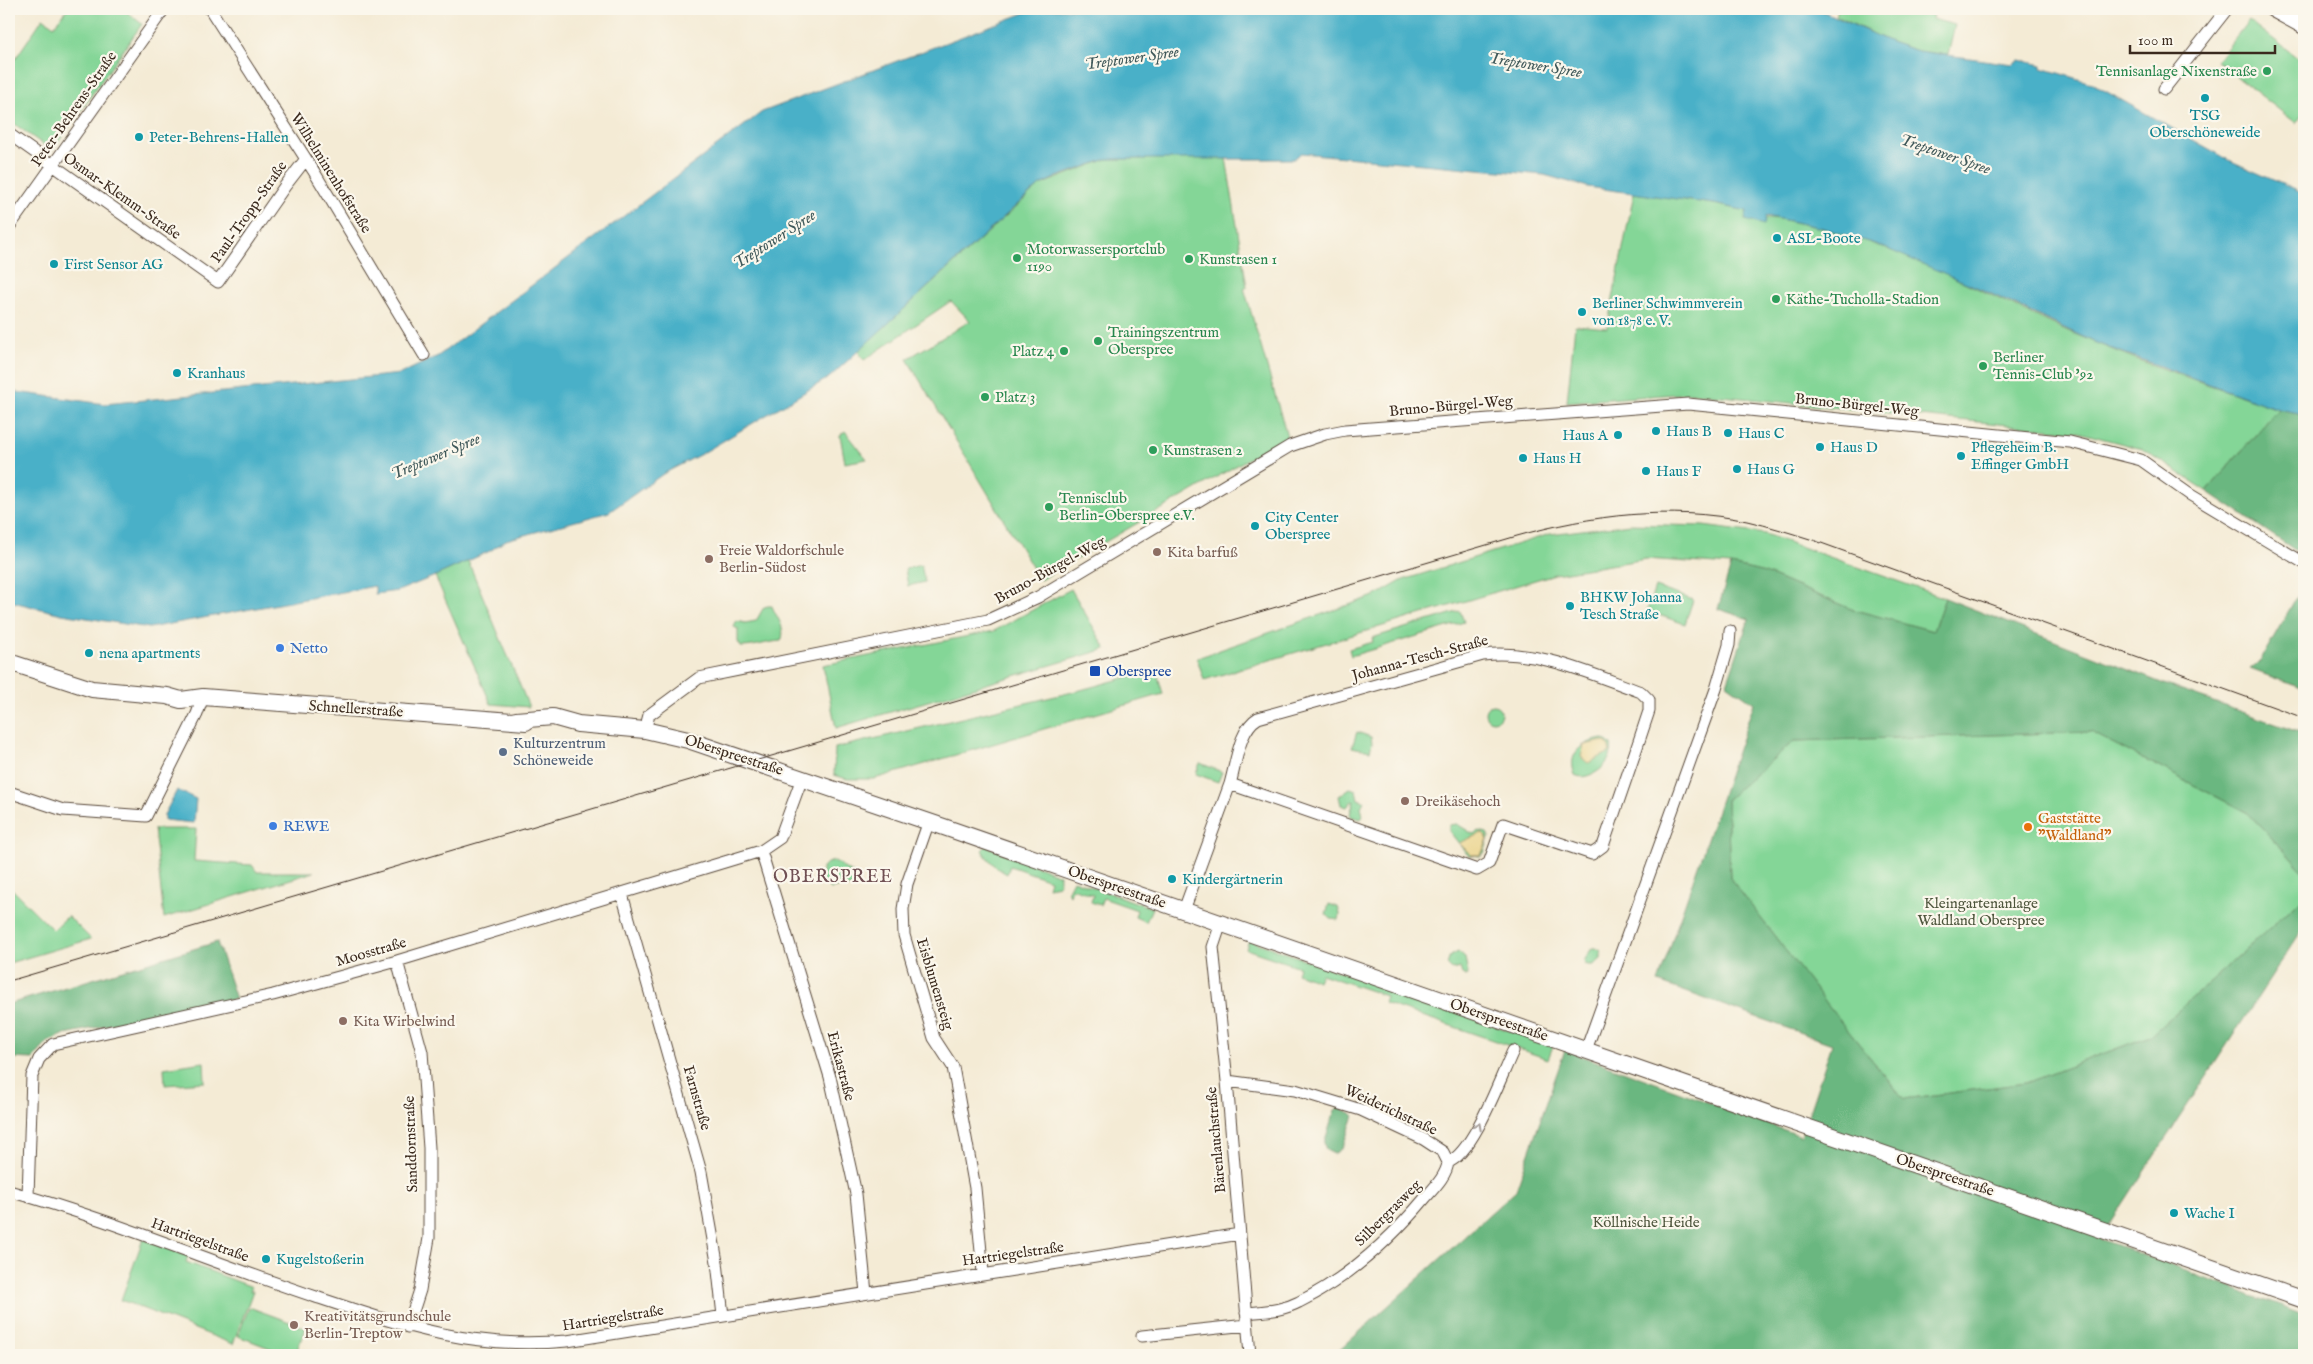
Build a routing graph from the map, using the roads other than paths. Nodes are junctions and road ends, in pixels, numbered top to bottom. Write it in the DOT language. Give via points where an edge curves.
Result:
graph roads {
  1 [pos="164,9"];
  2 [pos="210,9"];
  3 [pos="2227,9"];
  4 [pos="2273,9"];
  5 [pos="2304,26"];
  6 [pos="2164,89"];
  7 [pos="9,134"];
  8 [pos="306,159"];
  9 [pos="53,165"];
  10 [pos="9,227"];
  11 [pos="218,282"];
  12 [pos="424,355"];
  13 [pos="2304,562"];
  14 [pos="1730,631"];
  15 [pos="9,662"];
  16 [pos="200,697"];
  17 [pos="645,730"];
  18 [pos="802,778"];
  19 [pos="1230,784"];
  20 [pos="9,792"];
  21 [pos="928,821"];
  22 [pos="761,852"];
  23 [pos="622,894"];
  24 [pos="1184,910"];
  25 [pos="1221,923"];
  26 [pos="397,961"];
  27 [pos="1586,1050"];
  28 [pos="1513,1051"];
  29 [pos="1227,1081"];
  30 [pos="1448,1162"];
  31 [pos="9,1191"];
  32 [pos="28,1196"];
  33 [pos="1240,1234"];
  34 [pos="984,1273"];
  35 [pos="866,1293"];
  36 [pos="2304,1300"];
  37 [pos="723,1316"];
  38 [pos="1247,1319"];
  39 [pos="408,1328"];
  40 [pos="1142,1336"];
  41 [pos="1250,1355"];
  1 -- 9 [label="street, Peter-Behrens-Straße"];
  2 -- 8 [label="street, Wilhelminenhofstraße"];
  3 -- 6 [label="street"];
  4 -- 5 [label="main road"];
  7 -- 9 [label="street, Osmar-Klemm-Straße"];
  8 -- 11 [label="street, Paul-Tropp-Straße"];
  8 -- 12 [label="street, Wilhelminenhofstraße"];
  9 -- 10 [label="street, Peter-Behrens-Straße"];
  9 -- 11 [label="street, Osmar-Klemm-Straße"];
  13 -- 17 [label="street, Bruno-Bürgel-Weg" via="2189,494 2140,460 2070,442 1688,404 1345,430 1290,446 1038,597 988,620 699,678 649,715"];
  14 -- 27 [label="street" via="1716,689"];
  15 -- 16 [label="main road, Schnellerstraße" via="92,689 166,696 182,692"];
  16 -- 17 [label="main road, Schnellerstraße" via="516,720 552,727 578,724"];
  16 -- 20 [label="street" via="197,714 146,816 63,810"];
  17 -- 18 [label="main road, Oberspreestraße" via="680,737"];
  18 -- 21 [label="main road, Oberspreestraße"];
  18 -- 22 [label="street, Moosstraße" via="780,838"];
  19 -- 19 [label="street, Johanna-Tesch-Straße" via="1246,730 1258,718 1483,655 1523,654 1556,662 1641,692 1649,700 1638,748 1603,846 1592,854 1503,824 1489,863 1477,870"];
  19 -- 24 [label="street, Johanna-Tesch-Straße"];
  21 -- 24 [label="main road, Oberspreestraße"];
  21 -- 34 [label="street, Eisblumensteig" via="907,884 903,909 904,935 934,1038 953,1067 975,1188"];
  22 -- 23 [label="street, Moosstraße"];
  22 -- 35 [label="street, Erikastraße" via="830,1077 856,1194"];
  23 -- 26 [label="street, Moosstraße"];
  23 -- 37 [label="street, Farnstraße" via="701,1172"];
  24 -- 25 [label="main road, Oberspreestraße"];
  25 -- 27 [label="main road, Oberspreestraße"];
  25 -- 29 [label="street, Bärenlauchstraße" via="1213,948"];
  26 -- 32 [label="street, Moosstraße" via="272,995 53,1044 39,1059 32,1076"];
  26 -- 39 [label="street, Sanddornstraße" via="422,1052 428,1148 428,1238 420,1290"];
  27 -- 36 [label="main road, Oberspreestraße"];
  30 -- 28 [label="street, Silbergrasweg, one-way" via="1459,1156 1478,1129"];
  29 -- 30 [label="street, Weiderichstraße" via="1295,1090 1361,1110 1429,1143 1443,1152"];
  29 -- 33 [label="street, Bärenlauchstraße"];
  30 -- 38 [label="street, Silbergrasweg" via="1434,1188 1411,1215 1356,1266 1297,1303"];
  31 -- 32 [label="street, Hartriegelstraße"];
  32 -- 39 [label="street, Hartriegelstraße"];
  33 -- 34 [label="street, Hartriegelstraße"];
  33 -- 38 [label="street, Bärenlauchstraße"];
  34 -- 35 [label="street, Hartriegelstraße"];
  35 -- 37 [label="street, Hartriegelstraße"];
  37 -- 39 [label="street, Hartriegelstraße" via="536,1344 481,1341"];
  38 -- 40 [label="street, Silbergrasweg"];
  38 -- 41 [label="street, Bärenlauchstraße"];
}
